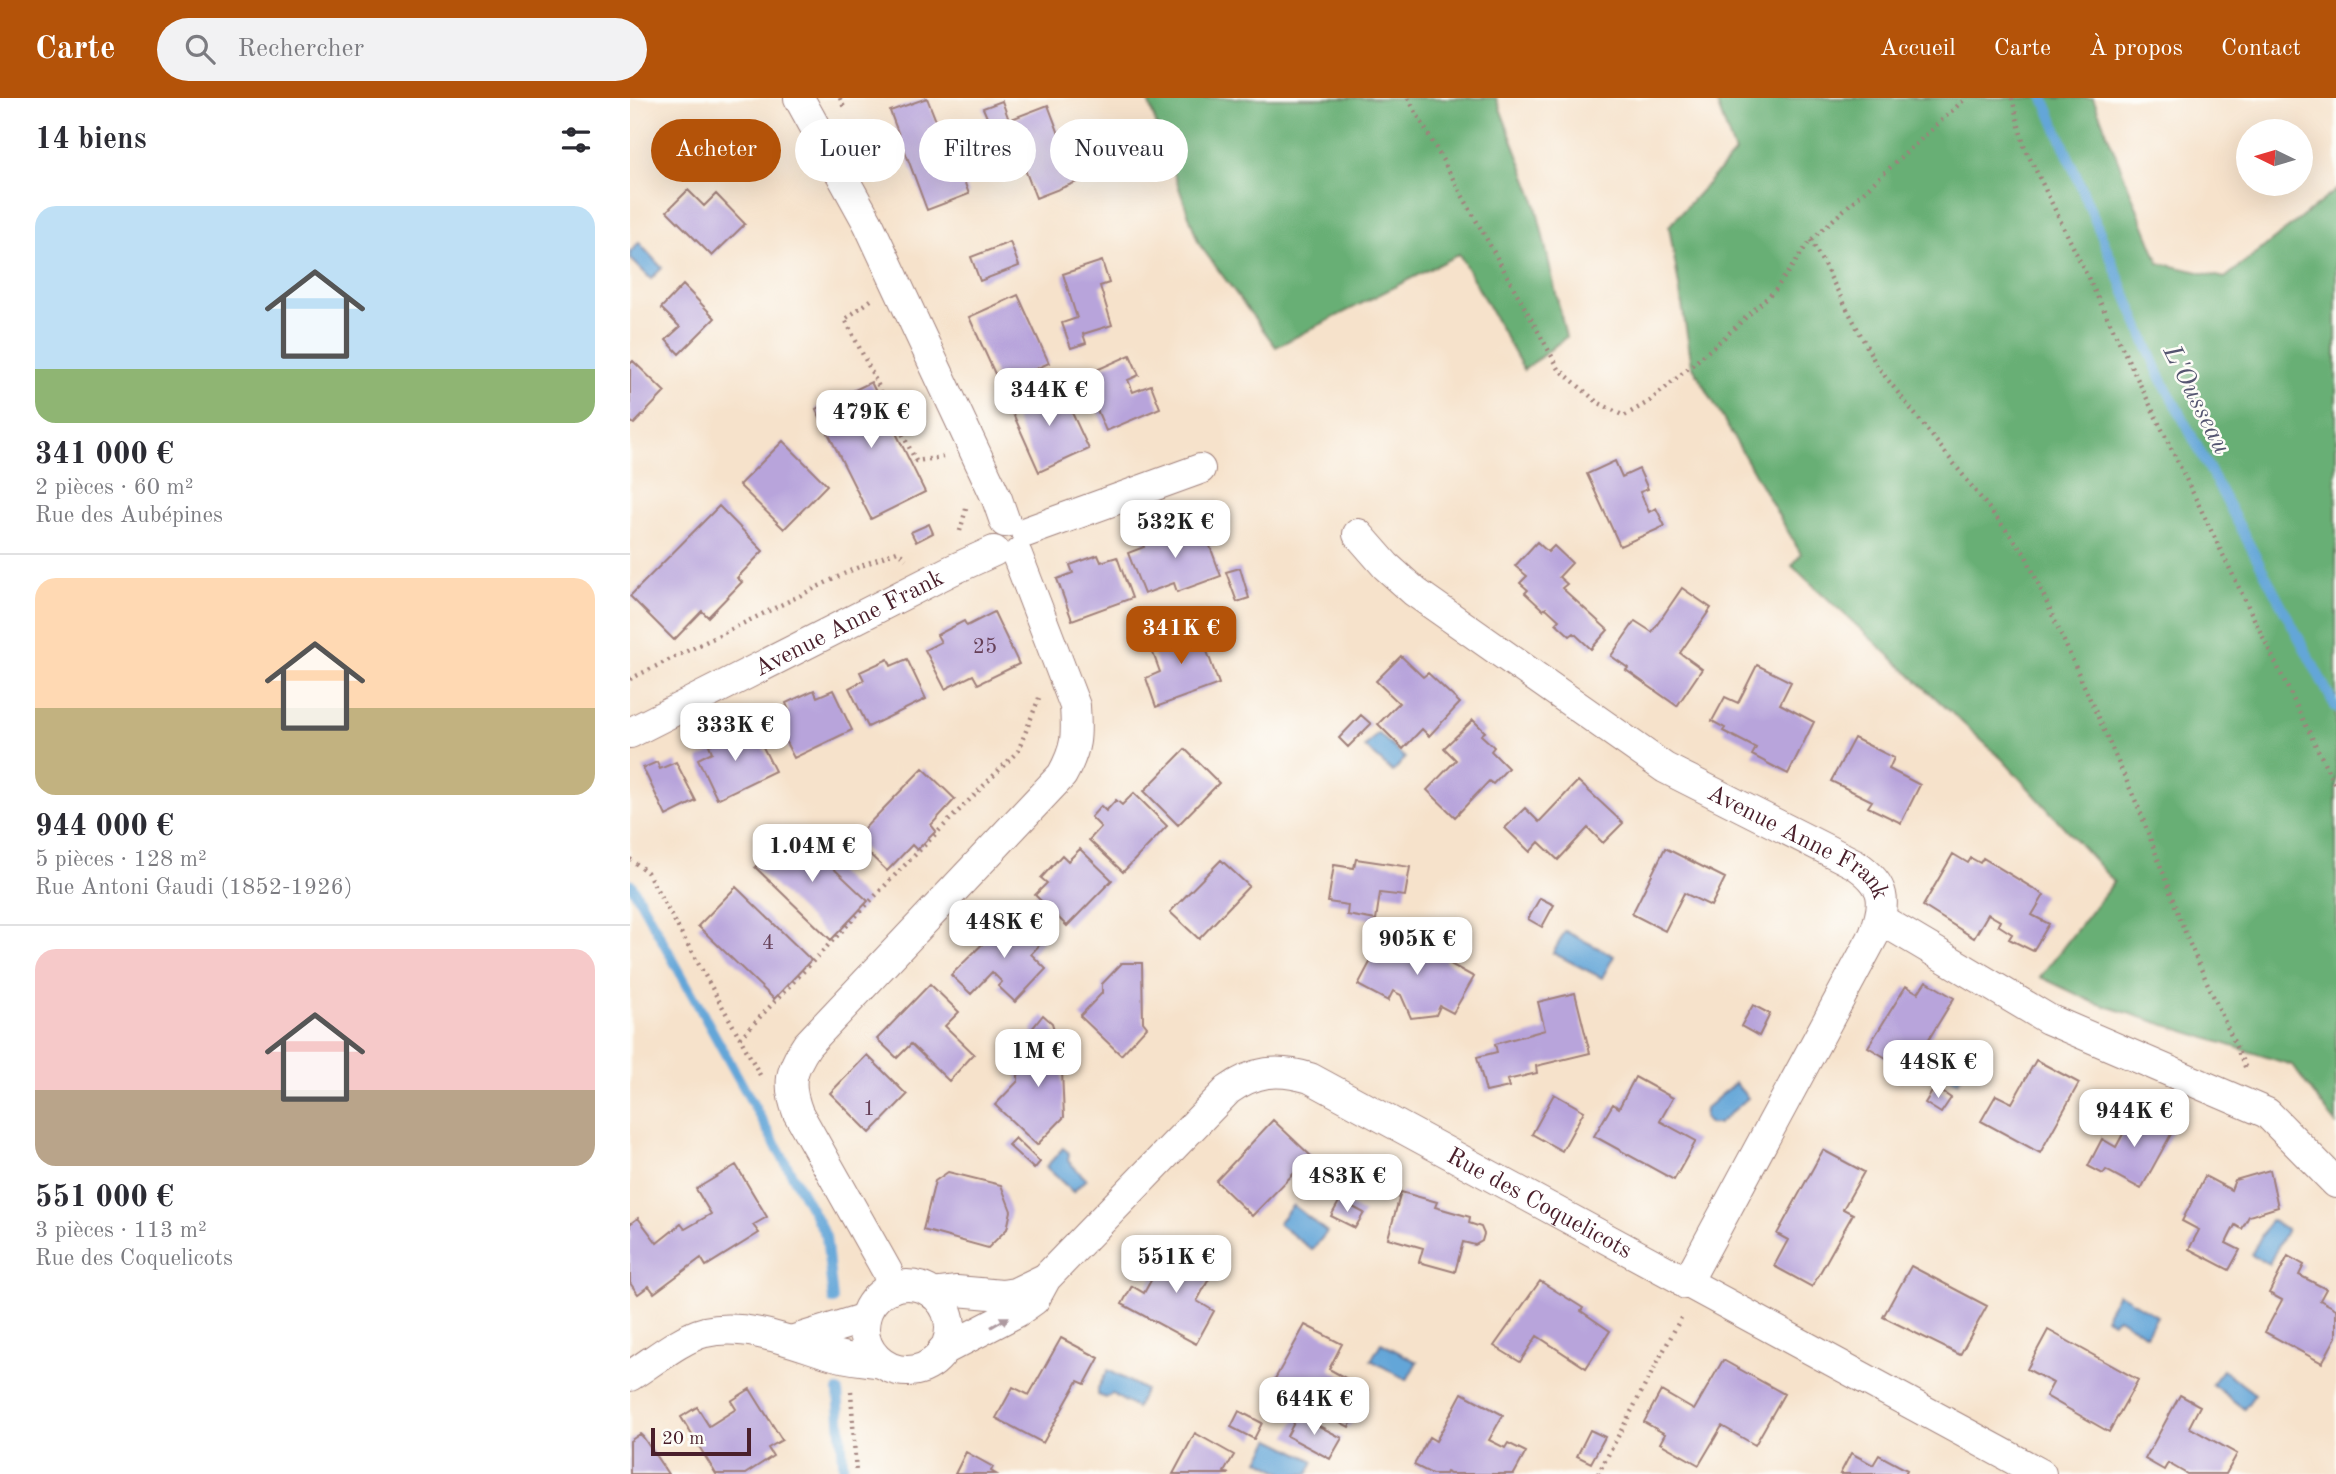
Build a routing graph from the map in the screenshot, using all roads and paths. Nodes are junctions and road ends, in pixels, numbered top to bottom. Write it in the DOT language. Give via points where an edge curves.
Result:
graph roads {
  1 [pos="799,98"];
  2 [pos="841,98"];
  3 [pos="1408,98"];
  4 [pos="1966,98"];
  5 [pos="2012,98"];
  6 [pos="845,110"];
  7 [pos="1811,240"];
  8 [pos="896,281"];
  9 [pos="946,457"];
  10 [pos="1200,469"];
  11 [pos="966,508"];
  12 [pos="960,534"];
  13 [pos="1358,534"];
  14 [pos="1011,540"];
  15 [pos="914,567"];
  16 [pos="630,678"];
  17 [pos="1043,688"];
  18 [pos="630,733"];
  19 [pos="2336,787"];
  20 [pos="630,859"];
  21 [pos="1880,919"];
  22 [pos="740,1038"];
  23 [pos="766,1086"];
  24 [pos="2267,1114"];
  25 [pos="2336,1183"];
  26 [pos="1046,1278"];
  27 [pos="1686,1284"];
  28 [pos="892,1288"];
  29 [pos="933,1294"];
  30 [pos="865,1318"];
  31 [pos="794,1340"];
  32 [pos="942,1351"];
  33 [pos="881,1363"];
  34 [pos="630,1376"];
  35 [pos="850,1385"];
  36 [pos="856,1474"];
  37 [pos="1598,1474"];
  38 [pos="2040,1474"];
  1 -- 8 [label="street"];
  2 -- 6 [label="path"];
  3 -- 7 [label="path" via="1559,369 1597,402 1624,416 1650,401 1726,337 1775,290"];
  4 -- 7 [label="path"];
  5 -- 19 [label="path" via="2024,146"];
  7 -- 24 [label="path" via="1877,366 2025,554 2140,811 2188,940"];
  8 -- 9 [label="path" via="845,319 916,460"];
  8 -- 14 [label="street" via="997,499"];
  10 -- 14 [label="street, Avenue Anne Frank"];
  11 -- 12 [label="path"];
  13 -- 21 [label="street, Avenue Anne Frank" via="1415,592 1665,768 1870,874 1882,894"];
  14 -- 18 [label="street, Avenue Anne Frank"];
  14 -- 28 [label="street" via="1075,706 1074,755 1062,775 807,1045 792,1072 798,1113 887,1271"];
  15 -- 16 [label="path" via="897,551"];
  17 -- 22 [label="path" via="1018,751"];
  20 -- 22 [label="path" via="647,872"];
  21 -- 24 [label="street" via="2048,1019"];
  21 -- 27 [label="street, Avenue Anne Frank"];
  22 -- 23 [label="path"];
  24 -- 25 [label="street"];
  26 -- 27 [label="street, Rue des Coquelicots" via="1228,1090 1244,1079 1273,1071 1310,1078"];
  26 -- 29 [label="street, Rue des Coquelicots" via="1002,1295"];
  32 -- 26 [label="street, Rue des Coquelicots, one-way" via="1017,1312 1034,1300"];
  27 -- 37 [label="path" via="1686,1310"];
  27 -- 38 [label="street, Rue des Coquelicots"];
  28 -- 29 [label="street, Rue des Coquelicots" via="920,1287"];
  28 -- 30 [label="street" via="870,1305"];
  29 -- 32 [label="street" via="948,1317 950,1332"];
  30 -- 31 [label="street, Rue des Coquelicots"];
  30 -- 33 [label="street" via="866,1343"];
  31 -- 33 [label="street, Rue des Coquelicots" via="830,1354"];
  31 -- 34 [label="street, Rue des Coquelicots" via="743,1331 703,1332"];
  32 -- 33 [label="street, Rue des Coquelicots" via="914,1371 899,1371"];
  35 -- 36 [label="path"];
}
